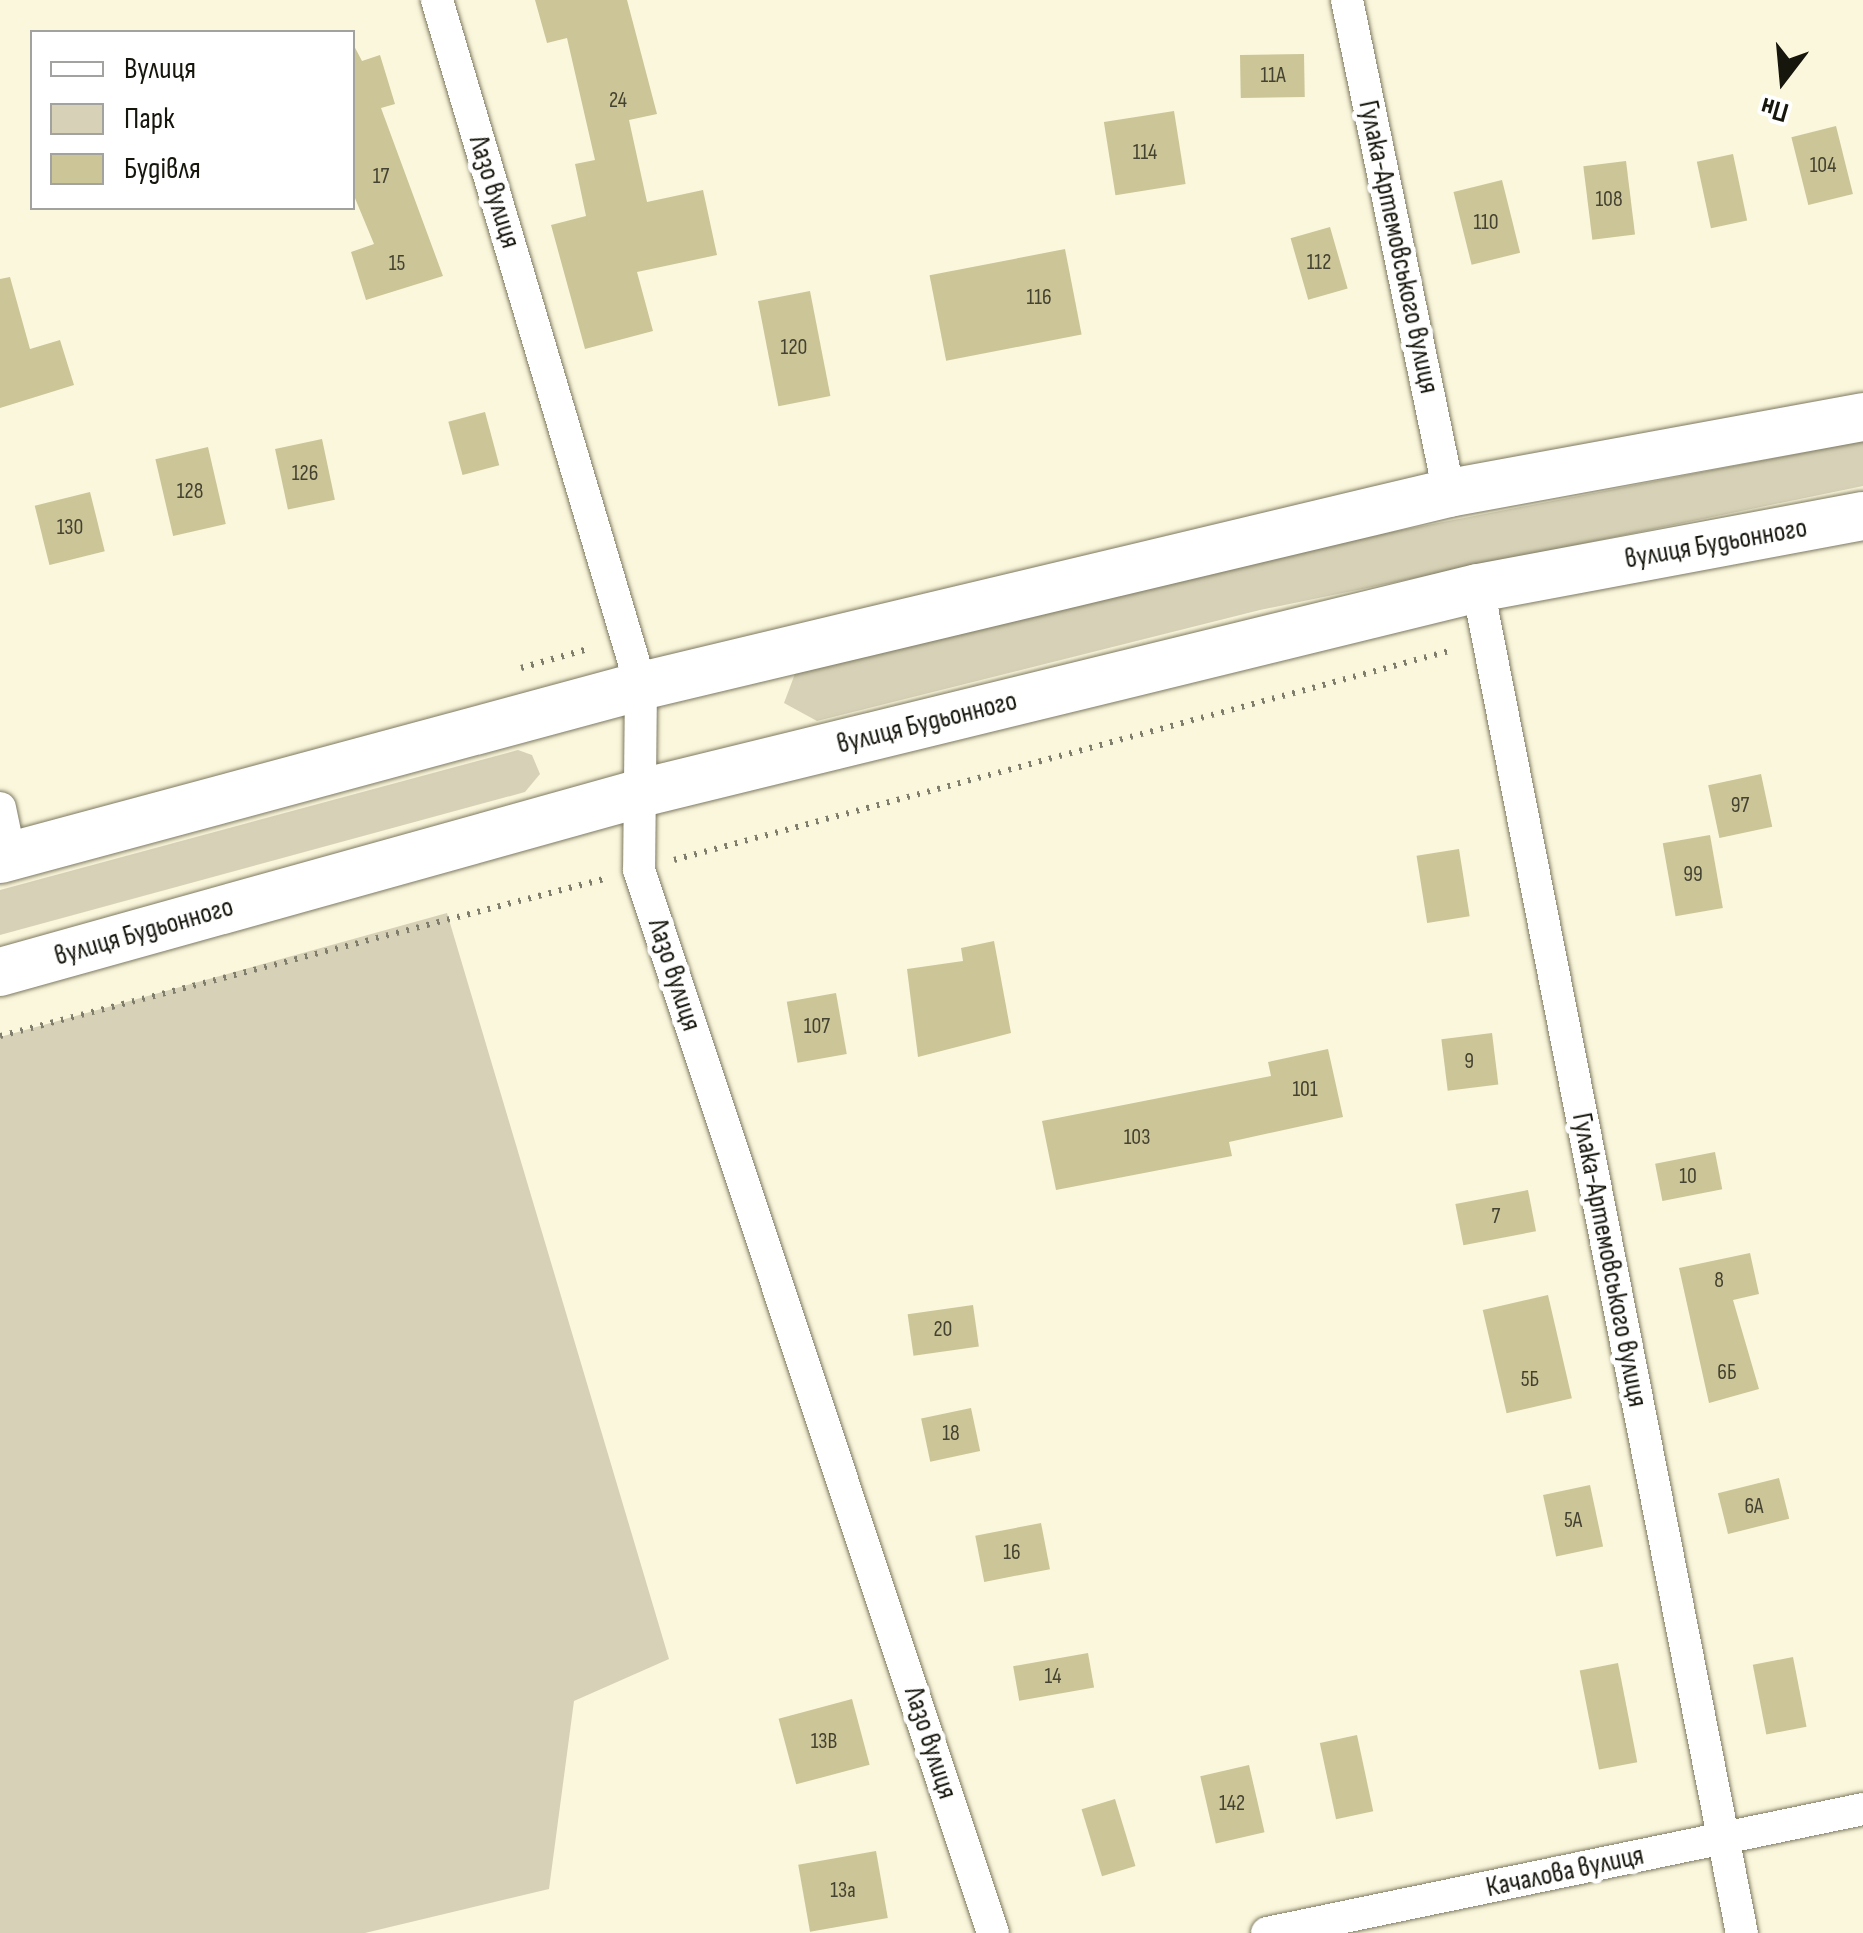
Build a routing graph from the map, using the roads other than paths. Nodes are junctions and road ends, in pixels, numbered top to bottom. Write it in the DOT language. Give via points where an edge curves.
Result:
graph roads {
  1 [pos="437,0"];
  2 [pos="1347,0"];
  3 [pos="1863,417"];
  4 [pos="1449,494"];
  5 [pos="1863,516"];
  6 [pos="1478,588"];
  7 [pos="641,686"];
  8 [pos="645,792"];
  9 [pos="0,808"];
  10 [pos="5,857"];
  11 [pos="0,972"];
  12 [pos="1863,1809"];
  13 [pos="1721,1840"];
  14 [pos="993,1933"];
  15 [pos="1267,1933"];
  16 [pos="1742,1933"];
  1 -- 7 [label="street, Лазо вулиця"];
  2 -- 4 [label="street, Гулака-Артемовського вулиця"];
  3 -- 4 [label="main road"];
  4 -- 7 [label="main road"];
  5 -- 6 [label="main road, вулиця Будьонного"];
  6 -- 8 [label="main road, вулиця Будьонного"];
  6 -- 13 [label="street, Гулака-Артемовського вулиця"];
  7 -- 8 [label="street, Лазо вулиця"];
  7 -- 10 [label="main road"];
  8 -- 11 [label="main road, вулиця Будьонного"];
  8 -- 14 [label="street, Лазо вулиця" via="639,870"];
  9 -- 10 [label="street"];
  12 -- 13 [label="street, Качалова вулиця"];
  13 -- 15 [label="street, Качалова вулиця"];
  13 -- 16 [label="street, Гулака-Артемовського вулиця"];
}
